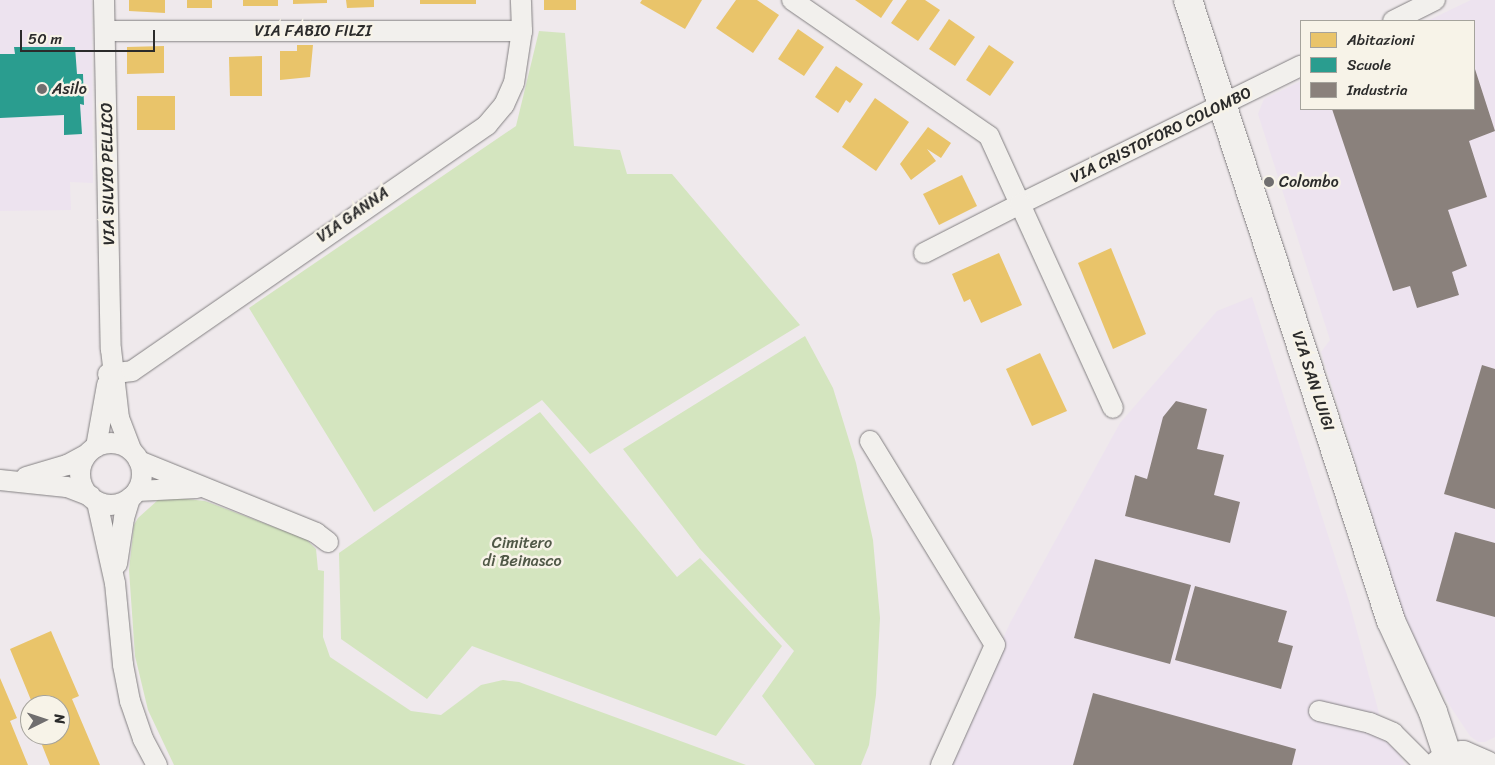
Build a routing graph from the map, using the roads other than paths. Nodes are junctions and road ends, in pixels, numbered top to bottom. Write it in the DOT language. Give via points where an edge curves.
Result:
graph roads {
  1 [pos="104,0"];
  2 [pos="522,0"];
  3 [pos="792,0"];
  4 [pos="1188,0"];
  5 [pos="1436,0"];
  6 [pos="1395,20"];
  7 [pos="105,31"];
  8 [pos="522,31"];
  9 [pos="1300,66"];
  10 [pos="1223,105"];
  11 [pos="1020,204"];
  12 [pos="924,252"];
  13 [pos="111,374"];
  14 [pos="1113,408"];
  15 [pos="870,441"];
  16 [pos="91,451"];
  17 [pos="135,456"];
  18 [pos="5,482"];
  19 [pos="208,489"];
  20 [pos="133,495"];
  21 [pos="93,499"];
  22 [pos="328,542"];
  23 [pos="115,583"];
  24 [pos="1319,711"];
  25 [pos="1437,762"];
  26 [pos="157,765"];
  27 [pos="941,765"];
  28 [pos="1486,765"];
  1 -- 7 [label="street, VIA SILVIO PELLICO"];
  2 -- 8 [label="street, VIA GANNA"];
  3 -- 11 [label="street" via="989,136"];
  4 -- 10 [label="street, VIA SAN LUIGI"];
  5 -- 6 [label="street"];
  7 -- 8 [label="street, VIA FABIO FILZI"];
  7 -- 13 [label="street, VIA SILVIO PELLICO"];
  8 -- 13 [label="street, VIA GANNA" via="514,83 504,105 486,124 132,371"];
  9 -- 10 [label="street, VIA CRISTOFORO COLOMBO"];
  10 -- 11 [label="street, VIA CRISTOFORO COLOMBO"];
  10 -- 25 [label="street, VIA SAN LUIGI" via="1391,622 1433,712"];
  11 -- 12 [label="street, VIA CRISTOFORO COLOMBO"];
  11 -- 14 [label="street"];
  13 -- 16 [label="street, VIA SILVIO PELLICO"];
  13 -- 17 [label="street, VIA SILVIO PELLICO" via="119,418"];
  15 -- 27 [label="street" via="995,645"];
  16 -- 17 [label="street" via="115,443"];
  16 -- 18 [label="street" via="67,465"];
  16 -- 21 [label="street" via="80,475"];
  17 -- 19 [label="street"];
  17 -- 20 [label="street" via="142,474"];
  18 -- 21 [label="street" via="66,487"];
  19 -- 20 [label="street"];
  19 -- 22 [label="street" via="323,536"];
  20 -- 21 [label="street" via="113,505"];
  20 -- 23 [label="street" via="124,518"];
  21 -- 23 [label="street"];
  23 -- 26 [label="street" via="130,701"];
  24 -- 25 [label="street" via="1370,723 1393,733"];
  25 -- 28 [label="street" via="1472,756"];
}
